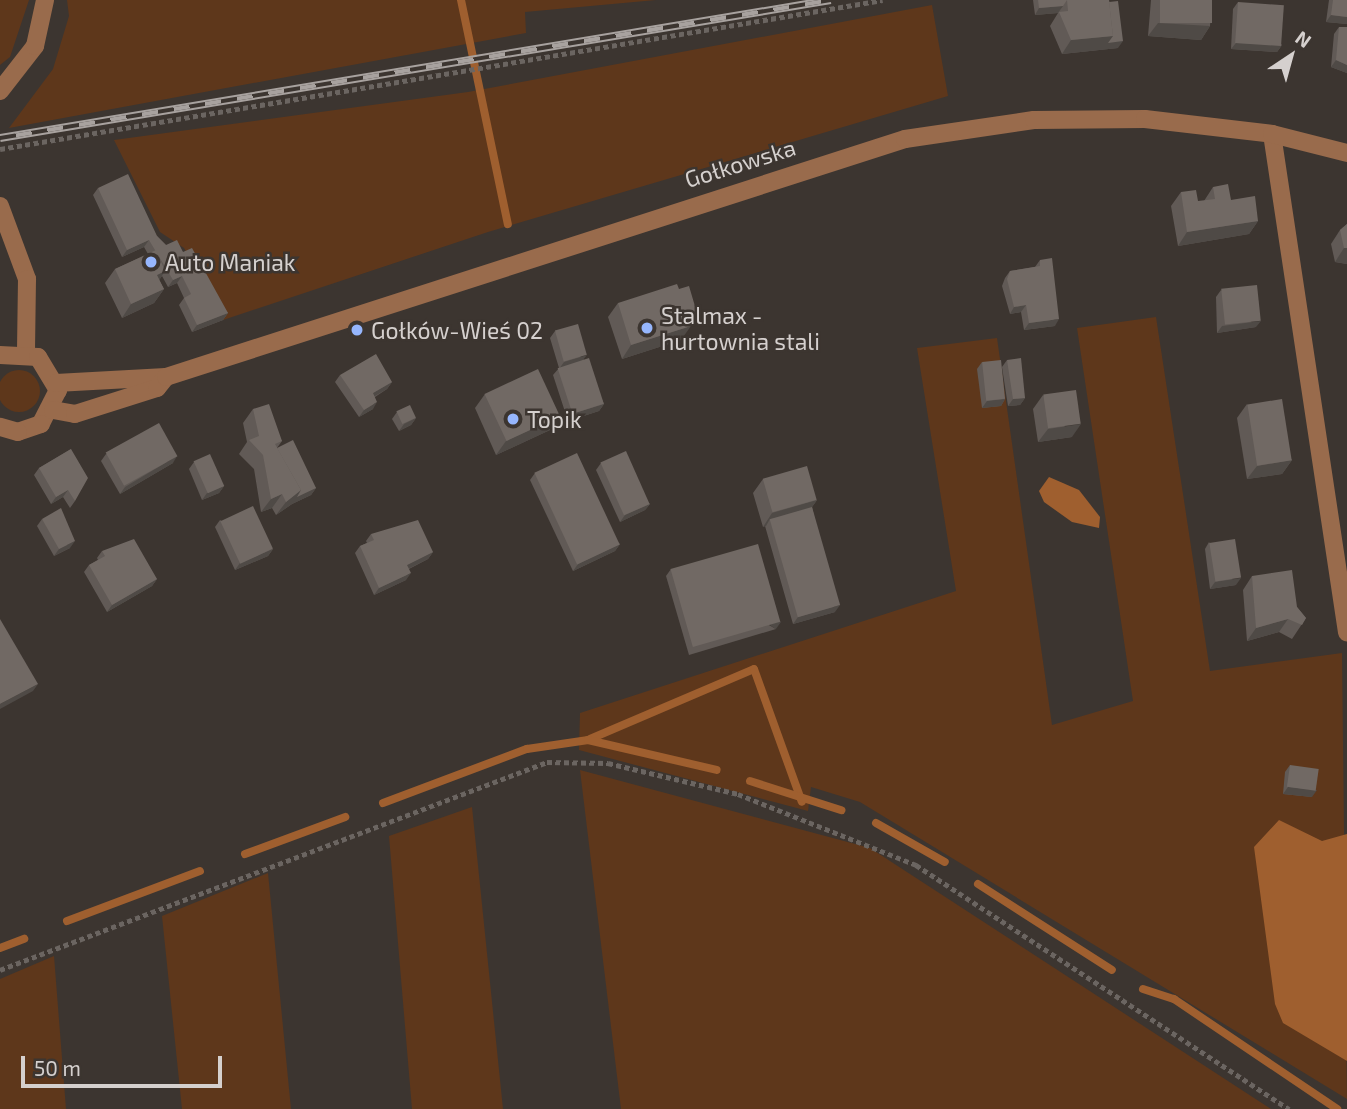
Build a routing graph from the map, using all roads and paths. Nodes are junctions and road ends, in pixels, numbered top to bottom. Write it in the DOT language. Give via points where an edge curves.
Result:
graph roads {
  1 [pos="45,0"];
  2 [pos="883,0"];
  3 [pos="0,91"];
  4 [pos="1272,134"];
  5 [pos="0,149"];
  6 [pos="1347,153"];
  7 [pos="0,206"];
  8 [pos="26,352"];
  9 [pos="0,355"];
  10 [pos="166,377"];
  11 [pos="56,383"];
  12 [pos="53,410"];
  13 [pos="1,429"];
  14 [pos="1347,507"];
  15 [pos="1329,510"];
  16 [pos="1347,632"];
  17 [pos="0,970"];
  18 [pos="1289,1109"];
  1 -- 3 [label="street" via="35,46"];
  2 -- 5 [label="path"];
  4 -- 6 [label="street, Gołkowska"];
  4 -- 10 [label="street, Gołkowska" via="1206,123 1092,118 974,126 905,139"];
  4 -- 15 [label="street"];
  7 -- 8 [label="street" via="30,296"];
  8 -- 9 [label="street"];
  8 -- 11 [label="street" via="48,366"];
  10 -- 11 [label="street, Gołkowska"];
  10 -- 12 [label="street, Gołkowska" via="157,388 75,414"];
  11 -- 12 [label="street"];
  12 -- 13 [label="street" via="31,429"];
  14 -- 15 [label="street"];
  15 -- 16 [label="street"];
  17 -- 18 [label="path" via="547,762 608,763 738,794 916,865"];
}
